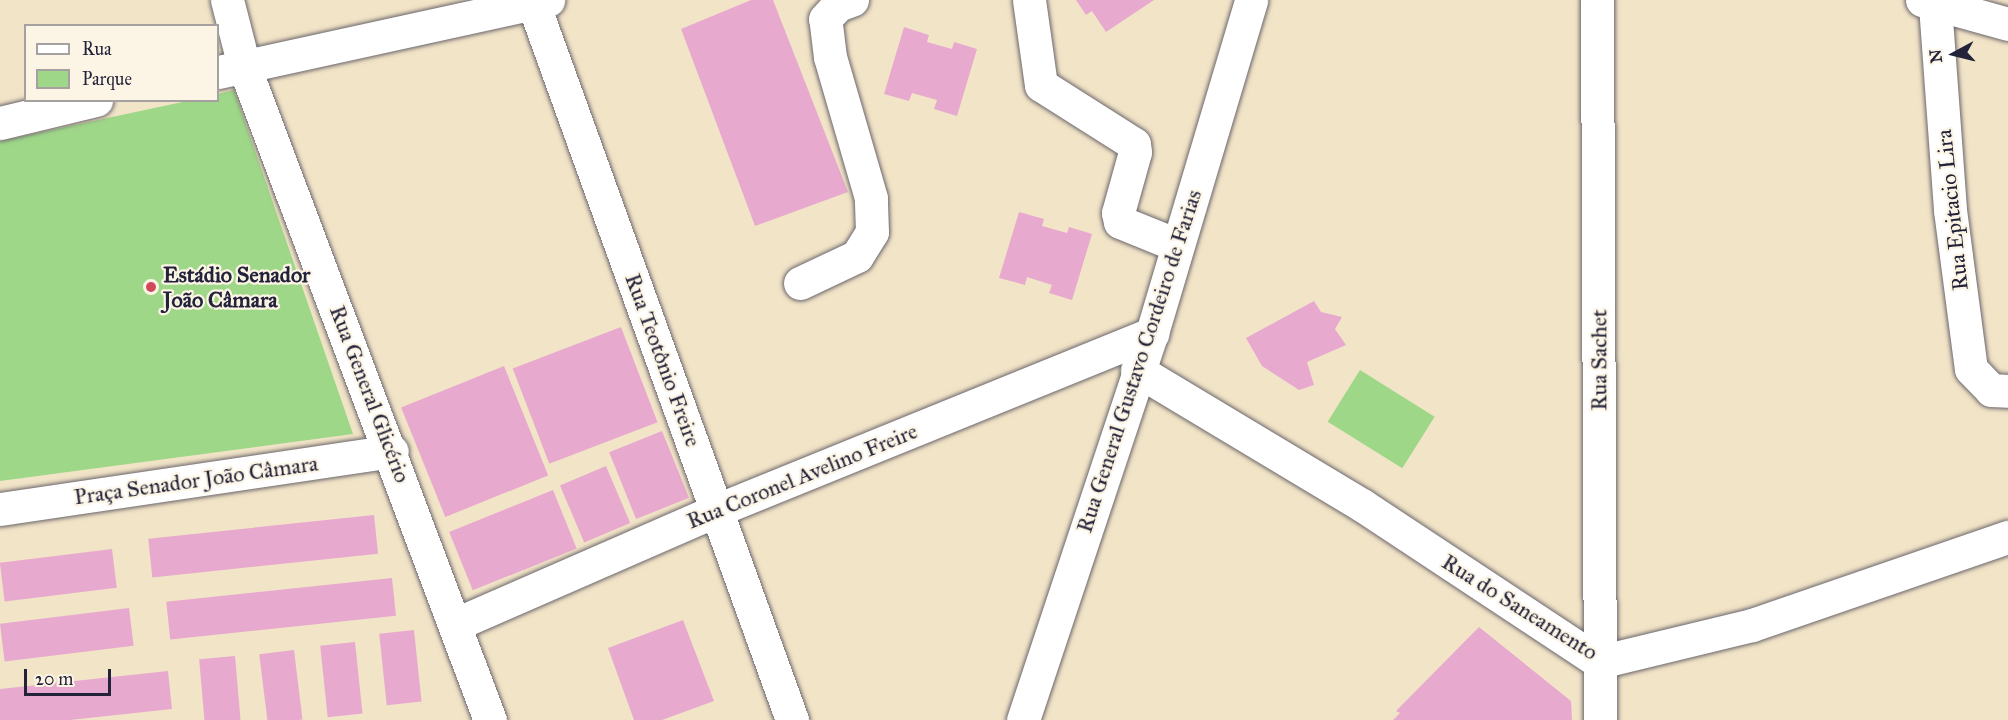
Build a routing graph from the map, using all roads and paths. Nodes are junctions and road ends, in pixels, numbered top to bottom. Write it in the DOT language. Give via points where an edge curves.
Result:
graph roads {
  1 [pos="227,0"];
  2 [pos="852,0"];
  3 [pos="1029,0"];
  4 [pos="1251,0"];
  5 [pos="1597,0"];
  6 [pos="538,1"];
  7 [pos="1928,2"];
  8 [pos="2008,24"];
  9 [pos="231,69"];
  10 [pos="88,102"];
  11 [pos="0,123"];
  12 [pos="1177,245"];
  13 [pos="800,283"];
  14 [pos="1152,333"];
  15 [pos="1137,370"];
  16 [pos="2008,391"];
  17 [pos="392,451"];
  18 [pos="0,509"];
  19 [pos="717,510"];
  20 [pos="2008,537"];
  21 [pos="456,624"];
  22 [pos="1599,662"];
  23 [pos="490,720"];
  24 [pos="792,720"];
  25 [pos="1023,720"];
  26 [pos="1600,720"];
  1 -- 9 [label="street, Rua General Glicério"];
  2 -- 13 [label="street" via="838,4 825,19 830,57 871,198 872,232 857,256"];
  3 -- 12 [label="street" via="1041,86 1134,144 1118,213 1120,222"];
  4 -- 12 [label="street, Rua General Gustavo Cordeiro de Farias"];
  5 -- 22 [label="street, Rua Sachet"];
  6 -- 9 [label="street"];
  6 -- 19 [label="street, Rua Teotônio Freire"];
  7 -- 8 [label="street"];
  7 -- 16 [label="street, Rua Epitacio Lira" via="1971,369 1990,390"];
  9 -- 17 [label="street, Rua General Glicério"];
  10 -- 11 [label="street"];
  12 -- 14 [label="street, Rua General Gustavo Cordeiro de Farias"];
  14 -- 15 [label="street, Rua General Gustavo Cordeiro de Farias"];
  14 -- 19 [label="street, Rua Coronel Avelino Freire"];
  15 -- 22 [label="street, Rua do Saneamento" via="1362,505"];
  15 -- 25 [label="street, Rua General Gustavo Cordeiro de Farias"];
  17 -- 18 [label="street, Praça Senador João Câmara"];
  17 -- 21 [label="street, Rua General Glicério"];
  19 -- 21 [label="street, Rua Coronel Avelino Freire"];
  19 -- 24 [label="street, Rua Teotônio Freire"];
  20 -- 22 [label="street, Rua do Saneamento" via="1752,625"];
  21 -- 23 [label="street, Rua General Glicério"];
  22 -- 26 [label="street, Rua Sachet"];
}
